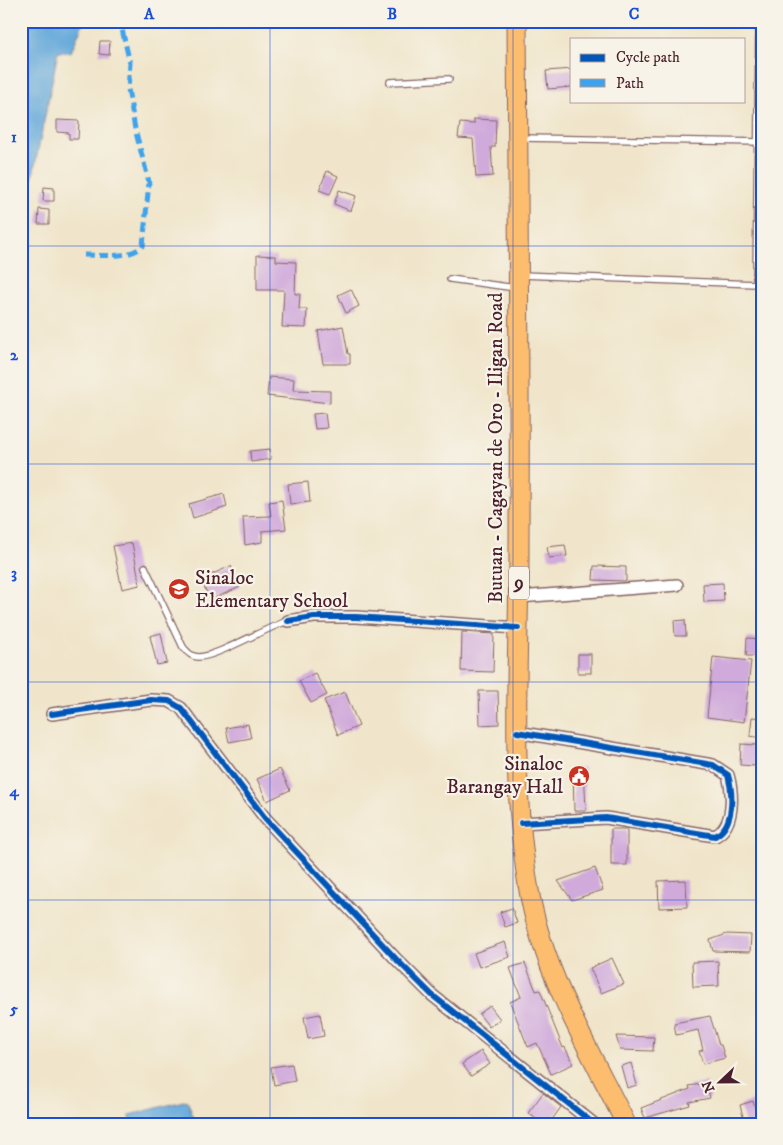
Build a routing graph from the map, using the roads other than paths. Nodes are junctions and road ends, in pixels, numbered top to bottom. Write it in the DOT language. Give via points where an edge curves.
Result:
graph roads {
  1 [pos="516,21"];
  2 [pos="758,21"];
  3 [pos="449,79"];
  4 [pos="390,82"];
  5 [pos="517,138"];
  6 [pos="759,142"];
  7 [pos="450,279"];
  8 [pos="518,282"];
  9 [pos="759,286"];
  10 [pos="145,567"];
  11 [pos="677,585"];
  12 [pos="519,597"];
  13 [pos="288,621"];
  14 [pos="518,628"];
  15 [pos="52,714"];
  16 [pos="517,732"];
  17 [pos="521,823"];
  18 [pos="594,1124"];
  19 [pos="626,1124"];
  1 -- 5 [label="highway, Butuan - Cagayan de Oro - Iligan Road / 9"];
  2 -- 6 [label="lane"];
  3 -- 4 [label="lane"];
  5 -- 6 [label="lane"];
  5 -- 8 [label="highway, Butuan - Cagayan de Oro - Iligan Road / 9"];
  6 -- 9 [label="lane"];
  7 -- 8 [label="lane"];
  8 -- 9 [label="lane"];
  8 -- 12 [label="highway, Butuan - Cagayan de Oro - Iligan Road / 9"];
  10 -- 13 [label="lane" via="189,654 197,657 209,655"];
  11 -- 12 [label="street"];
  12 -- 14 [label="highway, Butuan - Cagayan de Oro - Iligan Road / 9"];
  13 -- 14 [label="street" via="356,617"];
  14 -- 16 [label="highway, Butuan - Cagayan de Oro - Iligan Road / 9"];
  15 -- 18 [label="street" via="151,700 168,701 181,708 265,818 408,971 432,995"];
  16 -- 17 [label="highway, Butuan - Cagayan de Oro - Iligan Road / 9"];
  16 -- 17 [label="street" via="713,765 728,775 731,786 728,821 721,833 715,836 606,818"];
  17 -- 19 [label="highway, Butuan - Cagayan de Oro - Iligan Road / 9" via="530,896 543,946 569,1008"];
}
